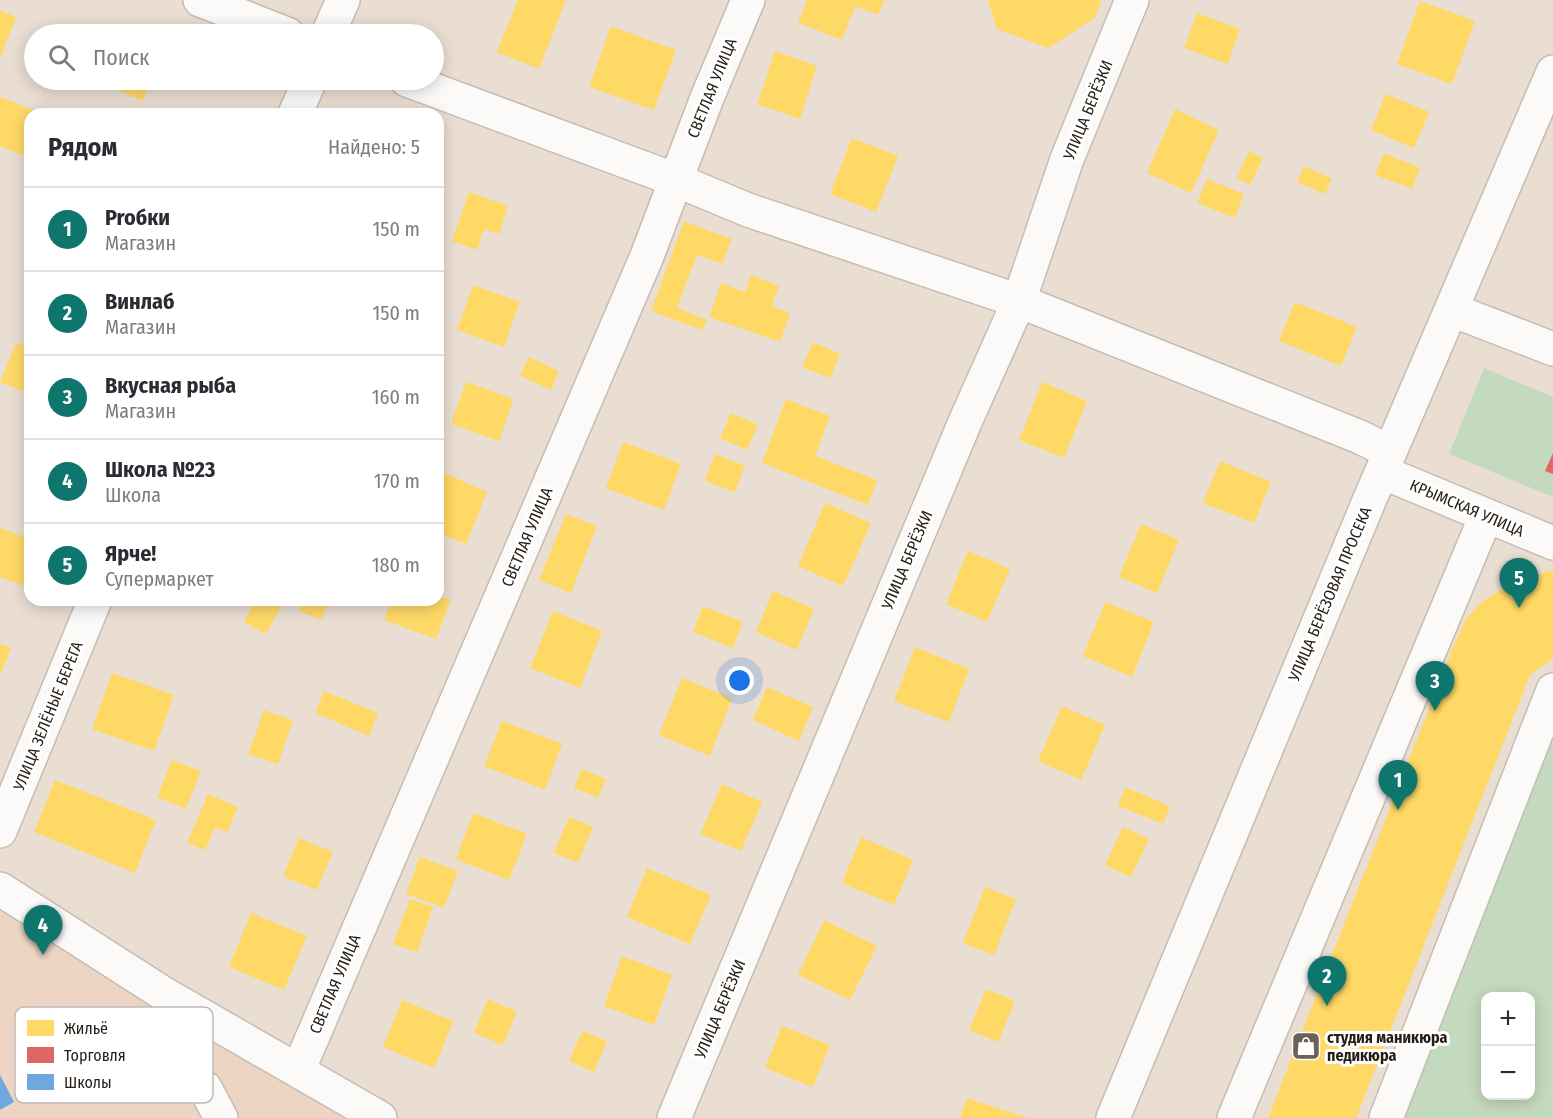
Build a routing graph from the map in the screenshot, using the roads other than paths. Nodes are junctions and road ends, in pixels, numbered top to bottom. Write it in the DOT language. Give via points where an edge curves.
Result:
graph roads {
  1 [pos="200,0"];
  2 [pos="343,0"];
  3 [pos="748,0"];
  4 [pos="1132,0"];
  5 [pos="262,24"];
  6 [pos="332,24"];
  7 [pos="1553,72"];
  8 [pos="306,90"];
  9 [pos="434,90"];
  10 [pos="298,108"];
  11 [pos="676,180"];
  12 [pos="1019,301"];
  13 [pos="1452,309"];
  14 [pos="1553,349"];
  15 [pos="1386,462"];
  16 [pos="1486,516"];
  17 [pos="1553,543"];
  18 [pos="93,606"];
  19 [pos="1553,690"];
  20 [pos="0,831"];
  21 [pos="0,889"];
  22 [pos="187,1007"];
  23 [pos="213,1022"];
  24 [pos="298,1071"];
  25 [pos="213,1102"];
  26 [pos="357,1113"];
  27 [pos="221,1118"];
  28 [pos="674,1118"];
  29 [pos="1113,1118"];
  30 [pos="1234,1118"];
  31 [pos="1386,1118"];
  1 -- 5 [label="street"];
  2 -- 6 [label="street"];
  3 -- 11 [label="street, СВЕТЛАЯ УЛИЦА"];
  4 -- 12 [label="street, УЛИЦА БЕРЁЗКИ" via="1067,159"];
  7 -- 13 [label="street, УЛИЦА БЕРЁЗОВАЯ ПРОСЕКА"];
  8 -- 10 [label="street"];
  9 -- 11 [label="street, КРЫМСКАЯ УЛИЦА"];
  11 -- 12 [label="street, КРЫМСКАЯ УЛИЦА" via="748,210"];
  11 -- 24 [label="street, СВЕТЛАЯ УЛИЦА"];
  12 -- 15 [label="street, КРЫМСКАЯ УЛИЦА" via="1360,437"];
  12 -- 28 [label="street, УЛИЦА БЕРЁЗКИ"];
  13 -- 14 [label="street"];
  13 -- 15 [label="street, УЛИЦА БЕРЁЗОВАЯ ПРОСЕКА"];
  15 -- 16 [label="street, КРЫМСКАЯ УЛИЦА"];
  15 -- 29 [label="street, УЛИЦА БЕРЁЗОВАЯ ПРОСЕКА"];
  16 -- 17 [label="street, КРЫМСКАЯ УЛИЦА"];
  16 -- 30 [label="street"];
  18 -- 20 [label="street, УЛИЦА ЗЕЛЁНЫЕ БЕРЕГА"];
  19 -- 31 [label="street"];
  21 -- 22 [label="street"];
  23 -- 24 [label="street"];
  24 -- 26 [label="street"];
  25 -- 27 [label="street"];
}
